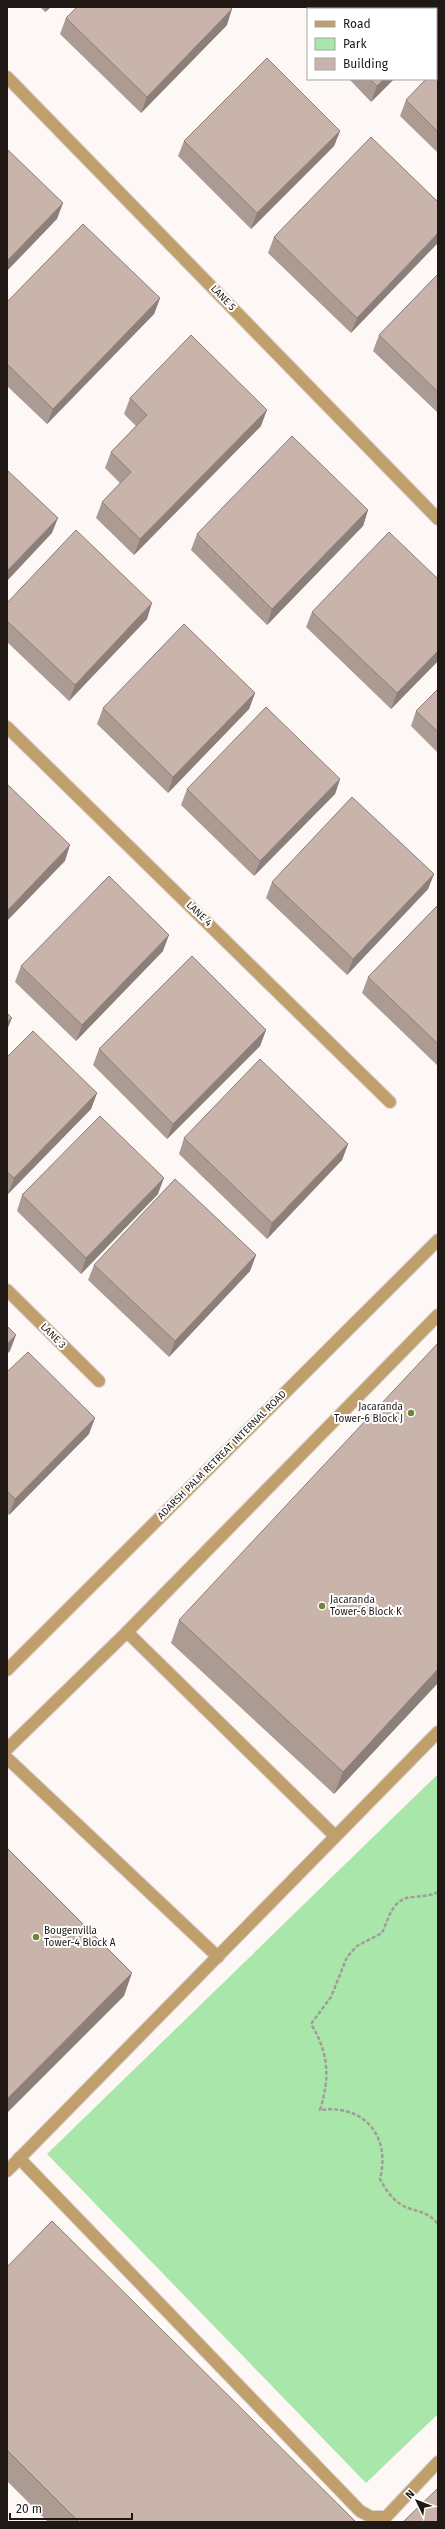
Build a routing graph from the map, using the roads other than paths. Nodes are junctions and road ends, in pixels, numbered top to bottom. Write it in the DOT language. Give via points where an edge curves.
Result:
graph roads {
  1 [pos="7,77"];
  2 [pos="438,519"];
  3 [pos="7,727"];
  4 [pos="390,1102"];
  5 [pos="438,1240"];
  6 [pos="7,1290"];
  7 [pos="438,1315"];
  8 [pos="99,1381"];
  9 [pos="127,1632"];
  10 [pos="7,1670"];
  11 [pos="438,1732"];
  12 [pos="7,1749"];
  13 [pos="7,1758"];
  14 [pos="335,1836"];
  15 [pos="218,1957"];
  16 [pos="19,2158"];
  17 [pos="7,2171"];
  18 [pos="438,2462"];
  1 -- 2 [label="street, LANE 5"];
  3 -- 4 [label="street, LANE 4"];
  5 -- 10 [label="street, ADARSH PALM RETREAT INTERNAL ROAD"];
  6 -- 8 [label="street, LANE 3"];
  7 -- 9 [label="street"];
  9 -- 12 [label="street"];
  9 -- 14 [label="street"];
  11 -- 14 [label="street"];
  13 -- 15 [label="street"];
  14 -- 15 [label="street"];
  15 -- 16 [label="street"];
  16 -- 17 [label="street"];
  16 -- 18 [label="street" via="360,2511 371,2517 386,2516"];
}
